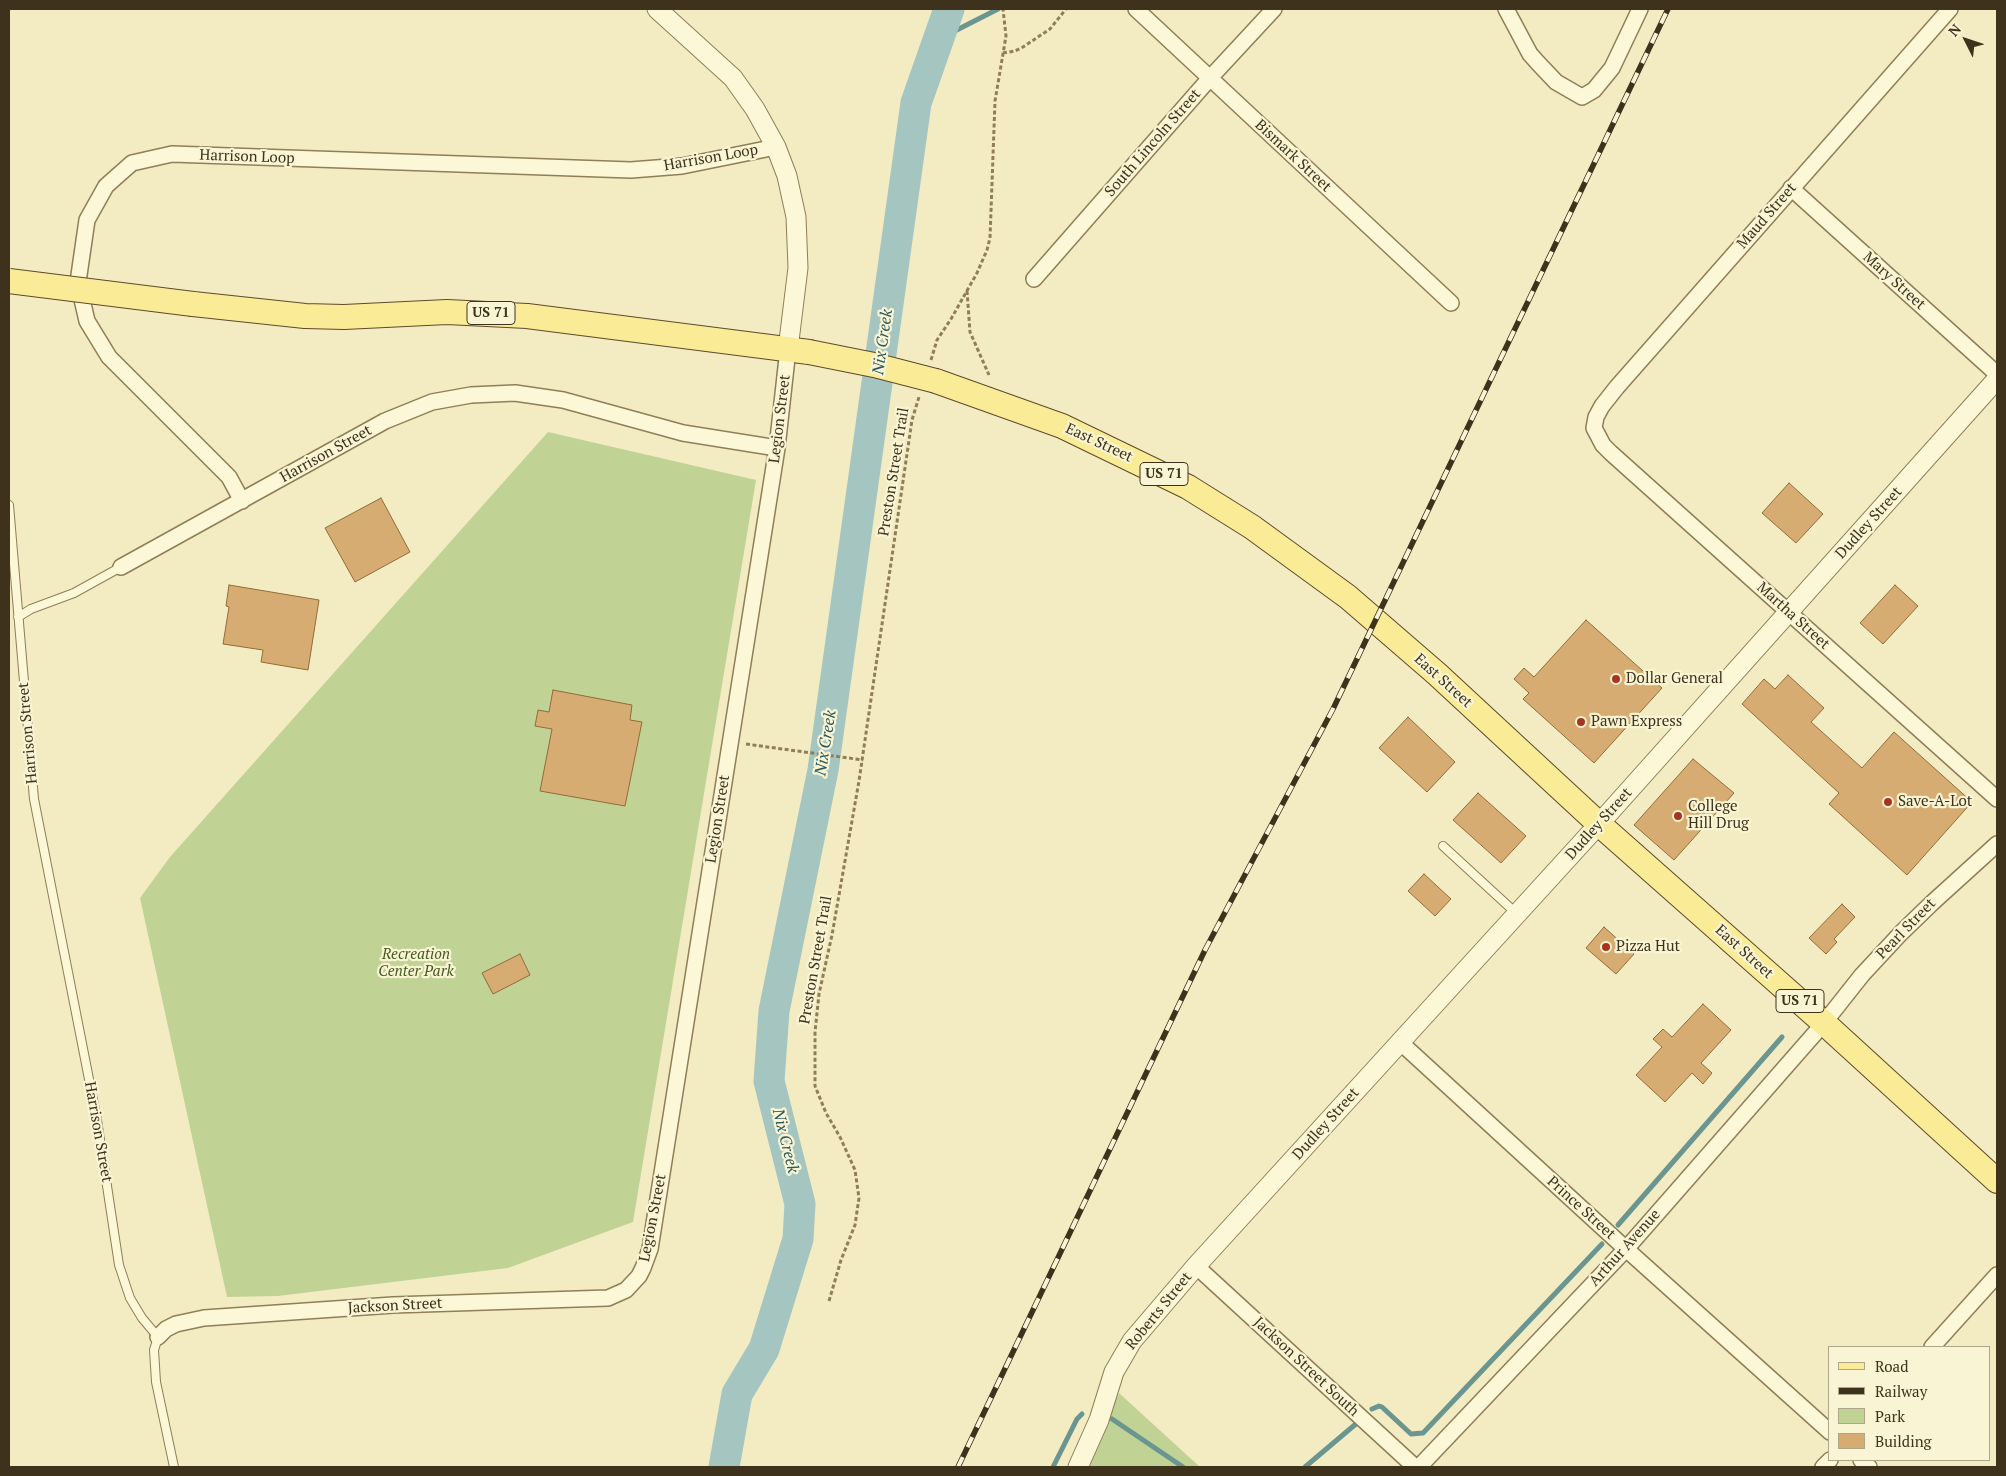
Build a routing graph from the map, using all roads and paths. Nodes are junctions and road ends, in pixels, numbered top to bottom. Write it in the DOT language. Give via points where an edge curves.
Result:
graph roads {
  1 [pos="657,9"];
  2 [pos="1003,9"];
  3 [pos="1066,9"];
  4 [pos="1136,9"];
  5 [pos="1274,9"];
  6 [pos="1506,9"];
  7 [pos="1640,9"];
  8 [pos="1950,9"];
  9 [pos="1003,53"];
  10 [pos="1210,78"];
  11 [pos="776,146"];
  12 [pos="1791,188"];
  13 [pos="1034,279"];
  14 [pos="9,281"];
  15 [pos="967,290"];
  16 [pos="1451,303"];
  17 [pos="799,351"];
  18 [pos="1997,374"];
  19 [pos="989,375"];
  20 [pos="1997,379"];
  21 [pos="928,380"];
  22 [pos="1594,428"];
  23 [pos="777,448"];
  24 [pos="242,501"];
  25 [pos="9,505"];
  26 [pos="121,567"];
  27 [pos="1789,613"];
  28 [pos="18,617"];
  29 [pos="761,746"];
  30 [pos="863,760"];
  31 [pos="1997,799"];
  32 [pos="1599,824"];
  33 [pos="1997,844"];
  34 [pos="1443,846"];
  35 [pos="1517,914"];
  36 [pos="1824,1023"];
  37 [pos="1400,1042"];
  38 [pos="1997,1181"];
  39 [pos="1626,1249"];
  40 [pos="1196,1266"];
  41 [pos="1997,1275"];
  42 [pos="632,1284"];
  43 [pos="829,1301"];
  44 [pos="158,1337"];
  45 [pos="1933,1346"];
  46 [pos="1828,1430"];
  47 [pos="1080,1466"];
  48 [pos="174,1467"];
  49 [pos="1417,1467"];
  1 -- 11 [label="street" via="733,78"];
  2 -- 9 [label="path, Preston Street Trail" via="1006,36"];
  3 -- 9 [label="path" via="1050,29 1023,47"];
  4 -- 10 [label="street, Bismark Street"];
  5 -- 10 [label="street, South Lincoln Street"];
  6 -- 7 [label="street" via="1530,54 1556,82 1582,97 1594,90 1612,68"];
  8 -- 12 [label="street, Maud Street"];
  9 -- 15 [label="path, Preston Street Trail" via="995,101 990,238 988,250"];
  10 -- 13 [label="street, South Lincoln Street"];
  10 -- 16 [label="street, Bismark Street"];
  11 -- 17 [label="street" via="796,217"];
  11 -- 24 [label="street, Harrison Loop" via="682,166 631,170 172,154 132,162 106,186 87,220 78,282 87,321 108,357 229,477"];
  12 -- 18 [label="street, Mary Street"];
  12 -- 22 [label="street, Maud Street" via="1617,387 1602,406"];
  14 -- 17 [label="main road, US 71, bridge" via="304,316 447,312 527,316"];
  15 -- 19 [label="path" via="970,332"];
  15 -- 21 [label="path, Preston Street Trail" via="937,340"];
  17 -- 21 [label="main road, East Street / US 71, bridge" via="874,365"];
  17 -- 23 [label="street, Legion Street"];
  20 -- 27 [label="street, Dudley Street"];
  21 -- 30 [label="path, Preston Street Trail" via="912,420"];
  21 -- 32 [label="main road, East Street / US 71" via="1071,430 1188,487 1252,527 1360,608 1437,674"];
  22 -- 27 [label="street, Martha Street" via="1611,453"];
  23 -- 24 [label="street, Harrison Street" via="683,433 563,400 515,393 471,395 432,402 385,421"];
  23 -- 42 [label="street, Legion Street" via="650,1249 644,1268"];
  24 -- 26 [label="street, Harrison Street"];
  25 -- 28 [label="lane"];
  26 -- 28 [label="lane, Harrison Street" via="74,593"];
  27 -- 31 [label="street, Martha Street"];
  27 -- 32 [label="street, Dudley Street"];
  28 -- 44 [label="lane, Harrison Street" via="34,800 97,1120 119,1265 130,1298"];
  29 -- 30 [label="path"];
  30 -- 43 [label="path, Preston Street Trail" via="814,1032 815,1086 855,1170 859,1198 855,1225"];
  32 -- 35 [label="street, Dudley Street"];
  32 -- 36 [label="main road, East Street / US 71"];
  33 -- 36 [label="street, Pearl Street" via="1902,933 1862,975"];
  34 -- 35 [label="lane"];
  35 -- 37 [label="street, Dudley Street"];
  36 -- 38 [label="main road, East Street / US 71"];
  36 -- 39 [label="street, Arthur Avenue"];
  37 -- 39 [label="street, Prince Street"];
  37 -- 40 [label="street, Dudley Street"];
  39 -- 46 [label="street, Prince Street"];
  39 -- 49 [label="street, Arthur Avenue"];
  40 -- 47 [label="street, Roberts Street" via="1127,1349 1114,1372"];
  40 -- 49 [label="street, Jackson Street South"];
  41 -- 45 [label="street"];
  42 -- 44 [label="street, Jackson Street" via="608,1298 393,1305 204,1318 176,1324"];
  44 -- 48 [label="lane" via="154,1350 156,1382"];
}
